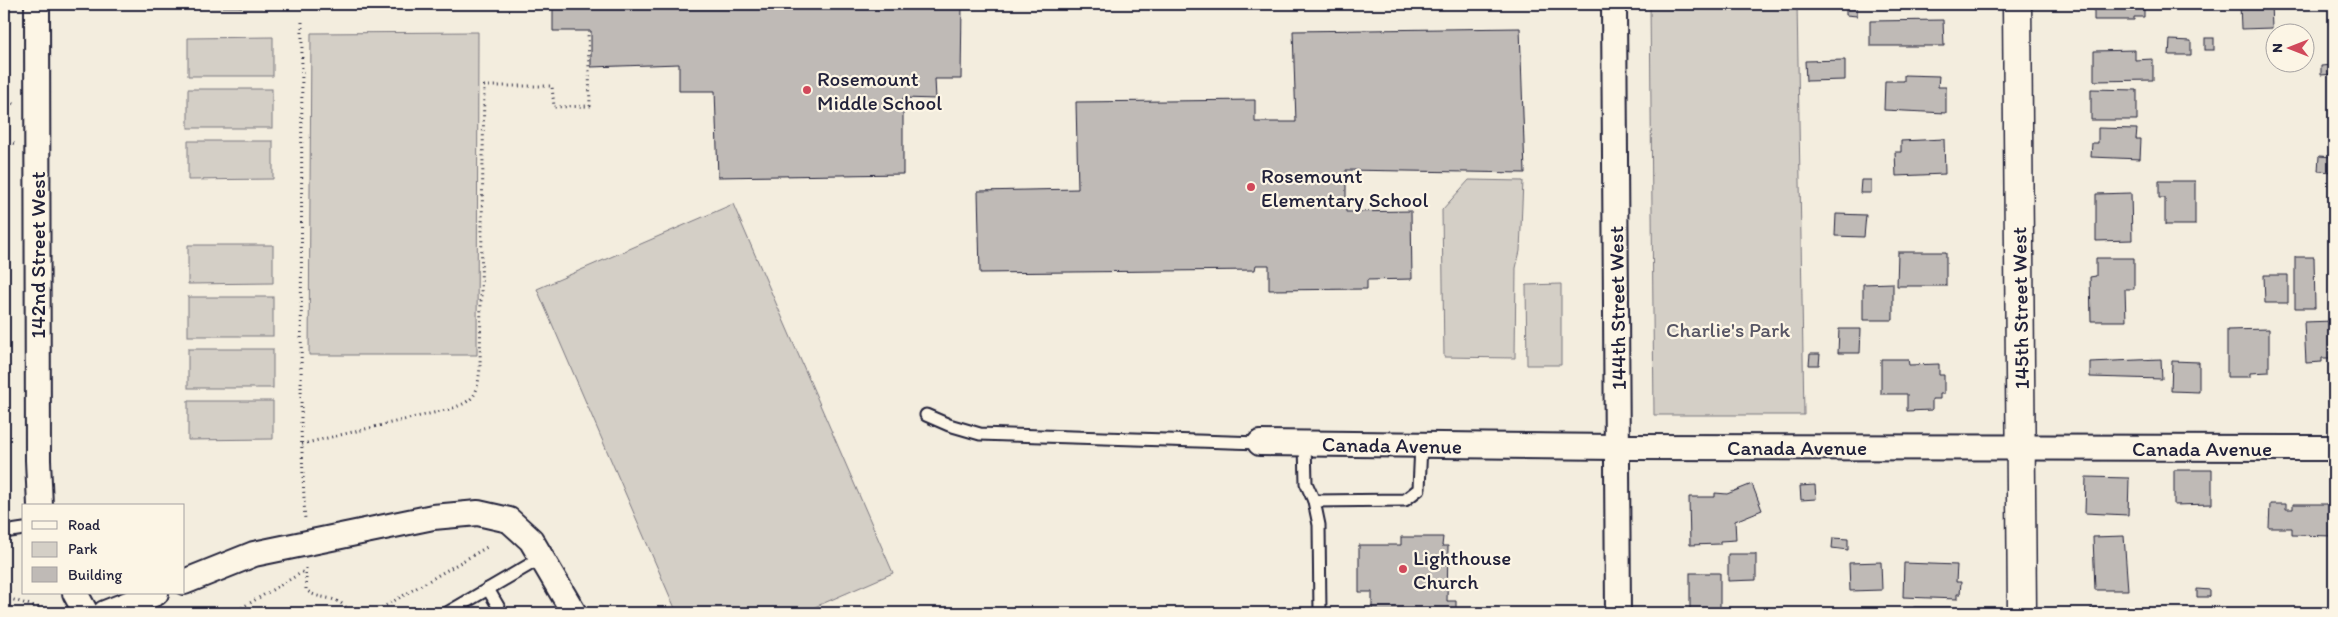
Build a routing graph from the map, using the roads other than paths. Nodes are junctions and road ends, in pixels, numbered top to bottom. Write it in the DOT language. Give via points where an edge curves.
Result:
graph roads {
  1 [pos="36,4"];
  2 [pos="1614,4"];
  3 [pos="2017,4"];
  4 [pos="926,415"];
  5 [pos="1260,443"];
  6 [pos="1305,444"];
  7 [pos="1421,445"];
  8 [pos="1618,447"];
  9 [pos="2022,448"];
  10 [pos="2334,448"];
  11 [pos="1314,501"];
  12 [pos="40,504"];
  13 [pos="22,529"];
  14 [pos="4,532"];
  15 [pos="542,558"];
  16 [pos="185,582"];
  17 [pos="488,589"];
  18 [pos="153,594"];
  19 [pos="105,613"];
  20 [pos="447,613"];
  21 [pos="502,613"];
  22 [pos="574,613"];
  23 [pos="1320,613"];
  24 [pos="1618,613"];
  25 [pos="2022,613"];
  1 -- 12 [label="street, 142nd Street West"];
  2 -- 8 [label="street, 144th Street West"];
  3 -- 9 [label="street, 145th Street West"];
  4 -- 5 [label="lane" via="980,434"];
  5 -- 6 [label="street, Canada Avenue"];
  6 -- 7 [label="street, Canada Avenue"];
  6 -- 11 [label="lane" via="1306,483"];
  7 -- 8 [label="street, Canada Avenue"];
  7 -- 11 [label="lane" via="1419,488 1405,500"];
  8 -- 9 [label="street, Canada Avenue"];
  8 -- 24 [label="street, 144th Street West"];
  9 -- 10 [label="street, Canada Avenue"];
  9 -- 25 [label="street, 145th Street West"];
  11 -- 23 [label="lane" via="1319,525"];
  13 -- 14 [label="lane"];
  15 -- 16 [label="street" via="531,540 509,520 478,513 433,517 254,554"];
  15 -- 17 [label="lane"];
  15 -- 22 [label="street"];
  17 -- 20 [label="lane"];
  17 -- 21 [label="lane"];
  18 -- 19 [label="street"];
}
